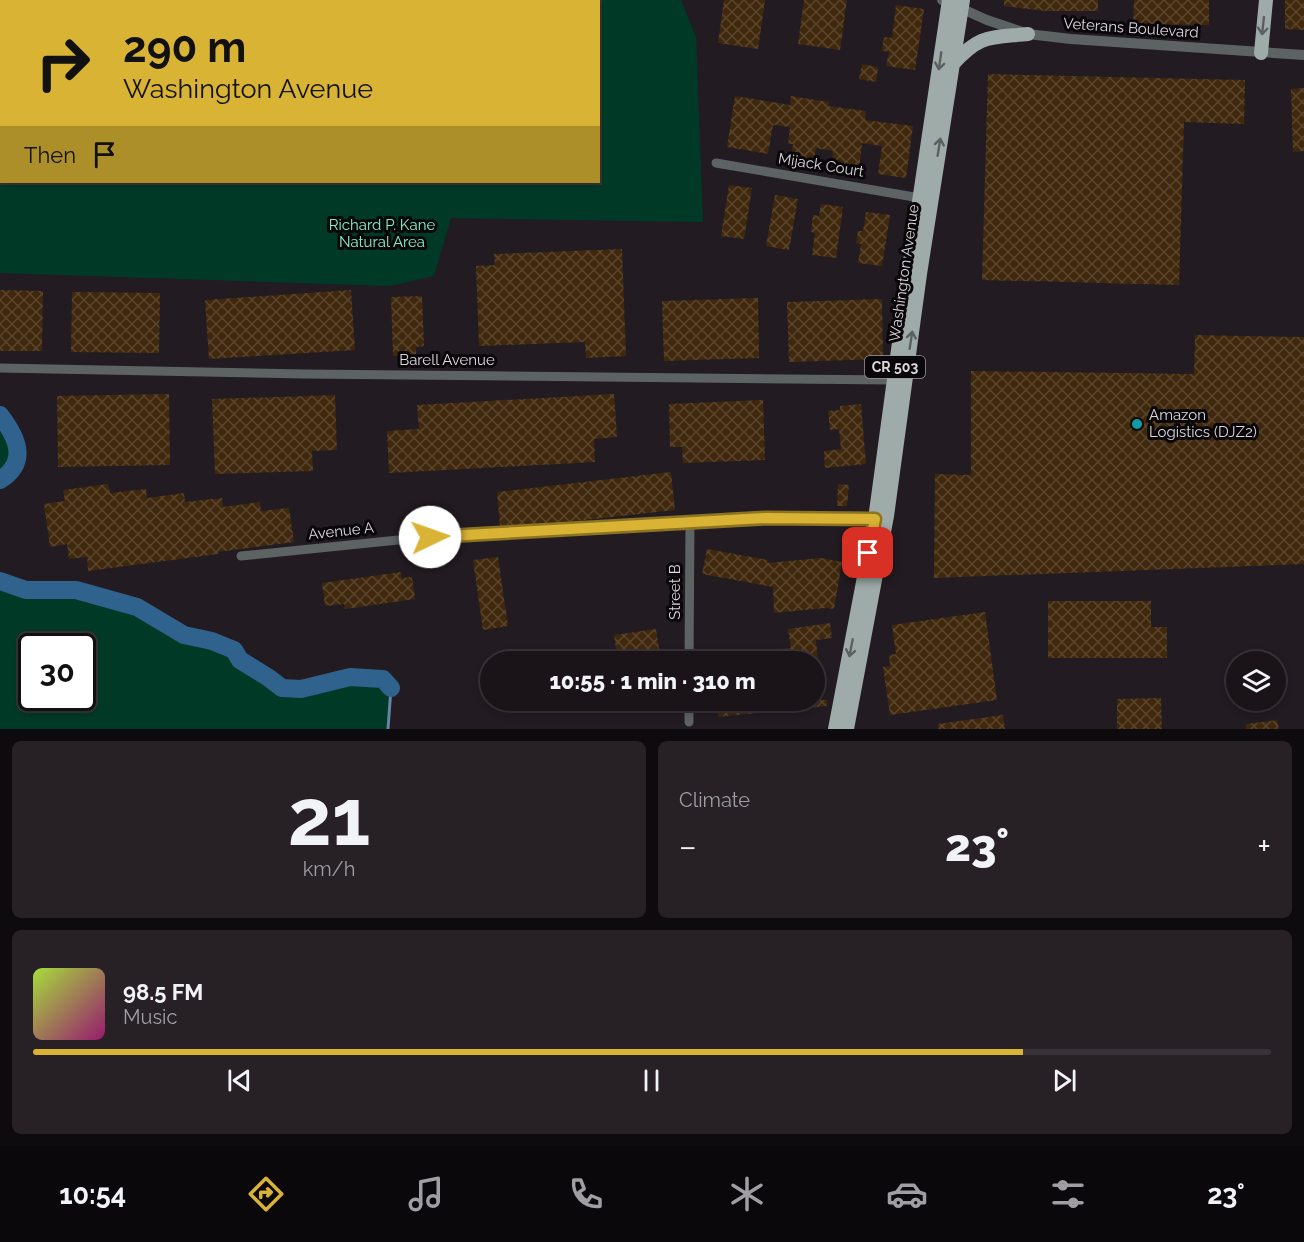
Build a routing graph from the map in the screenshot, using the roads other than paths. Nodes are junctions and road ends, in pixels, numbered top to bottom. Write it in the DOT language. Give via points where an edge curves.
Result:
graph roads {
  1 [pos="1266,0"];
  2 [pos="953,2"];
  3 [pos="1028,34"];
  4 [pos="1261,53"];
  5 [pos="1304,55"];
  6 [pos="952,65"];
  7 [pos="716,163"];
  8 [pos="920,198"];
  9 [pos="0,368"];
  10 [pos="893,380"];
  11 [pos="875,519"];
  12 [pos="690,522"];
  13 [pos="242,556"];
  14 [pos="689,651"];
  15 [pos="689,711"];
  16 [pos="689,722"];
  17 [pos="835,729"];
  18 [pos="847,729"];
  1 -- 4 [label="main road, one-way"];
  2 -- 3 [label="street, Veterans Boulevard" via="994,23"];
  2 -- 6 [label="main road, Washington Avenue / CR 503"];
  2 -- 8 [label="main road, Washington Avenue / CR 503, one-way"];
  3 -- 4 [label="street, Veterans Boulevard"];
  3 -- 6 [label="main road" via="975,43"];
  4 -- 5 [label="street, Veterans Boulevard"];
  18 -- 6 [label="main road, Washington Avenue / CR 503, one-way" via="887,516"];
  7 -- 8 [label="street, Mijack Court"];
  8 -- 10 [label="main road, Washington Avenue / CR 503"];
  9 -- 10 [label="street, Barell Avenue"];
  10 -- 11 [label="main road, Washington Avenue / CR 503"];
  11 -- 12 [label="street, Avenue A"];
  11 -- 17 [label="main road, Washington Avenue / CR 503, one-way"];
  12 -- 13 [label="street, Avenue A" via="430,537"];
  12 -- 14 [label="street, Street B"];
  15 -- 16 [label="street"];
}
